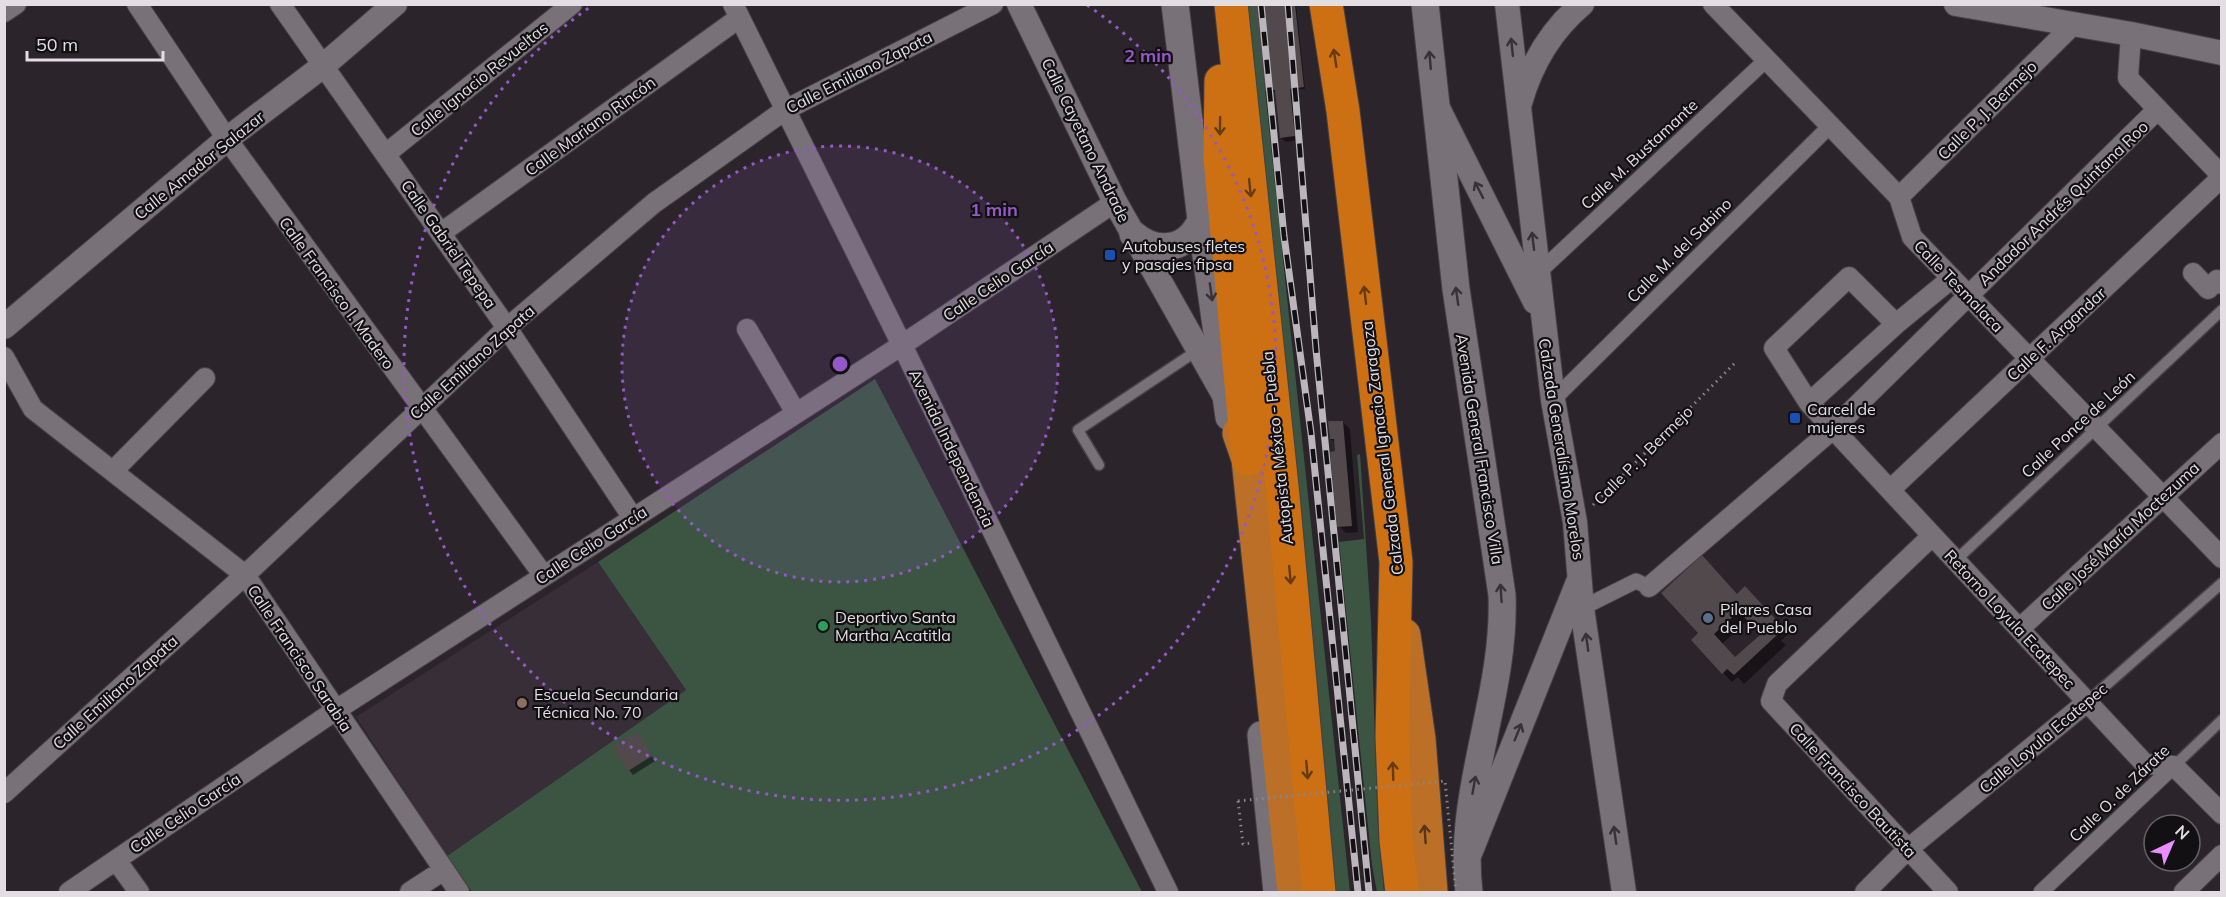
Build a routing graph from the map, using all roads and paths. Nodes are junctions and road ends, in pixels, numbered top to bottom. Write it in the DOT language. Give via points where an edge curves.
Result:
graph roads {
  1 [pos="15,4"];
  2 [pos="137,4"];
  3 [pos="280,4"];
  4 [pos="395,4"];
  5 [pos="572,4"];
  6 [pos="993,4"];
  7 [pos="1019,4"];
  8 [pos="1175,4"];
  9 [pos="1222,4"];
  10 [pos="1231,4"];
  11 [pos="1326,4"];
  12 [pos="1425,4"];
  13 [pos="1507,4"];
  14 [pos="1582,4"];
  15 [pos="1713,4"];
  16 [pos="1956,4"];
  17 [pos="736,11"];
  18 [pos="4,12"];
  19 [pos="2074,24"];
  20 [pos="2131,34"];
  21 [pos="2222,53"];
  22 [pos="1765,61"];
  23 [pos="324,66"];
  24 [pos="1434,102"];
  25 [pos="2158,109"];
  26 [pos="785,110"];
  27 [pos="1518,111"];
  28 [pos="1830,126"];
  29 [pos="227,139"];
  30 [pos="387,153"];
  31 [pos="2222,177"];
  32 [pos="1899,197"];
  33 [pos="1115,202"];
  34 [pos="1201,220"];
  35 [pos="441,233"];
  36 [pos="1133,234"];
  37 [pos="2193,273"];
  38 [pos="1537,274"];
  39 [pos="1952,278"];
  40 [pos="2222,284"];
  41 [pos="1968,296"];
  42 [pos="2222,309"];
  43 [pos="1543,317"];
  44 [pos="1896,324"];
  45 [pos="4,327"];
  46 [pos="507,328"];
  47 [pos="747,329"];
  48 [pos="902,345"];
  49 [pos="1198,350"];
  50 [pos="4,357"];
  51 [pos="2029,359"];
  52 [pos="1736,362"];
  53 [pos="205,378"];
  54 [pos="1227,399"];
  55 [pos="1553,400"];
  56 [pos="1809,403"];
  57 [pos="421,408"];
  58 [pos="796,413"];
  59 [pos="2096,428"];
  60 [pos="1833,429"];
  61 [pos="2222,443"];
  62 [pos="1248,459"];
  63 [pos="1099,465"];
  64 [pos="113,471"];
  65 [pos="1890,490"];
  66 [pos="2162,496"];
  67 [pos="633,518"];
  68 [pos="1575,522"];
  69 [pos="1932,536"];
  70 [pos="2222,558"];
  71 [pos="1955,561"];
  72 [pos="1396,562"];
  73 [pos="244,575"];
  74 [pos="543,576"];
  75 [pos="1580,576"];
  76 [pos="2222,584"];
  77 [pos="1649,587"];
  78 [pos="1582,608"];
  79 [pos="2019,629"];
  80 [pos="2087,702"];
  81 [pos="336,710"];
  82 [pos="2222,720"];
  83 [pos="2174,766"];
  84 [pos="4,793"];
  85 [pos="2222,814"];
  86 [pos="1243,844"];
  87 [pos="1908,849"];
  88 [pos="2222,855"];
  89 [pos="116,860"];
  90 [pos="1466,864"];
  91 [pos="444,870"];
  92 [pos="69,892"];
  93 [pos="139,892"];
  94 [pos="410,892"];
  95 [pos="459,892"];
  96 [pos="1168,892"];
  97 [pos="1277,892"];
  98 [pos="1294,892"];
  99 [pos="1319,892"];
  100 [pos="1402,892"];
  101 [pos="1431,892"];
  102 [pos="1456,892"];
  103 [pos="1469,892"];
  104 [pos="1624,892"];
  105 [pos="1865,892"];
  106 [pos="1948,892"];
  107 [pos="2041,892"];
  108 [pos="2184,892"];
  1 -- 18 [label="street"];
  2 -- 29 [label="street, Calle Francisco I. Madero"];
  3 -- 23 [label="street, Calle Gabriel Tepepa"];
  4 -- 23 [label="street, Calle Amador Salazar"];
  5 -- 30 [label="street, Calle Ignacio Revueltas"];
  6 -- 26 [label="street, Calle Emiliano Zapata"];
  7 -- 33 [label="street, Calle Cayetano Andrade"];
  8 -- 34 [label="main road"];
  9 -- 62 [label="highway, one-way" via="1220,158"];
  10 -- 99 [label="highway, Autopista México - Puebla, one-way" via="1283,496"];
  72 -- 11 [label="highway, Calzada General Ignacio Zaragoza, one-way" via="1344,123"];
  24 -- 12 [label="main road, Avenida General Francisco Villa, one-way"];
  27 -- 13 [label="street, Calzada Generalísimo Morelos, one-way"];
  14 -- 27 [label="street" via="1544,48 1528,78"];
  15 -- 22 [label="street, Calle Tesmalaca"];
  16 -- 19 [label="street"];
  17 -- 26 [label="street, Avenida Independencia"];
  17 -- 35 [label="street, Calle Mariano Rincón"];
  19 -- 20 [label="street"];
  19 -- 32 [label="street, Calle P. J. Bermejo"];
  20 -- 21 [label="street"];
  20 -- 25 [label="street" via="2128,78"];
  22 -- 28 [label="street, Calle Tesmalaca"];
  22 -- 38 [label="street, Calle M. Bustamante"];
  23 -- 29 [label="street, Calle Amador Salazar"];
  23 -- 30 [label="street, Calle Gabriel Tepepa"];
  43 -- 24 [label="street, one-way"];
  90 -- 24 [label="main road, Avenida General Francisco Villa, one-way" via="1467,825 1501,636 1502,595 1456,290"];
  25 -- 31 [label="street"];
  25 -- 41 [label="street, Andador Andrés Quintana Roo"];
  26 -- 46 [label="street, Calle Emiliano Zapata" via="654,203"];
  26 -- 48 [label="street, Avenida Independencia"];
  38 -- 27 [label="street, Calzada Generalísimo Morelos, one-way"];
  28 -- 32 [label="street, Calle Tesmalaca"];
  28 -- 55 [label="street, Calle M. del Sabino"];
  29 -- 45 [label="street, Calle Amador Salazar"];
  29 -- 57 [label="street, Calle Francisco I. Madero"];
  30 -- 35 [label="street, Calle Gabriel Tepepa"];
  31 -- 51 [label="street, Calle F. Argandar"];
  32 -- 39 [label="street, Calle Tesmalaca" via="1912,237"];
  33 -- 36 [label="street, Calle Cayetano Andrade"];
  33 -- 48 [label="street, Calle Celio García"];
  34 -- 36 [label="main road" via="1186,241 1170,247 1150,245"];
  34 -- 54 [label="main road, one-way"];
  35 -- 46 [label="street, Calle Gabriel Tepepa"];
  36 -- 49 [label="street, Calle Cayetano Andrade"];
  37 -- 40 [label="street" via="2208,289 2217,280"];
  38 -- 43 [label="street, Calzada Generalísimo Morelos"];
  39 -- 41 [label="street, Calle Tesmalaca"];
  39 -- 44 [label="street"];
  41 -- 51 [label="street, Calle Tesmalaca"];
  41 -- 60 [label="street, Andador Andrés Quintana Roo"];
  42 -- 59 [label="lane, Calle Ponce de León"];
  43 -- 55 [label="street, Calzada Generalísimo Morelos"];
  44 -- 56 [label="street"];
  44 -- 56 [label="street, Retorno Loyula Ecatepec" via="1849,277 1774,348"];
  46 -- 57 [label="street, Calle Emiliano Zapata"];
  46 -- 67 [label="street, Calle Gabriel Tepepa"];
  47 -- 58 [label="street"];
  48 -- 58 [label="street, Calle Celio García"];
  48 -- 96 [label="street, Avenida Independencia"];
  49 -- 54 [label="street, Calle Cayetano Andrade"];
  49 -- 63 [label="lane" via="1078,430"];
  50 -- 64 [label="street, Calle Francisco Sarabia" via="33,409"];
  51 -- 59 [label="street, Calle Tesmalaca"];
  51 -- 65 [label="street, Calle F. Argandar"];
  52 -- 68 [label="path, Calle P. J. Bermejo"];
  53 -- 64 [label="street"];
  54 -- 62 [label="highway"];
  54 -- 97 [label="main road"];
  55 -- 68 [label="street, Calzada Generalísimo Morelos"];
  56 -- 60 [label="street, Retorno Loyula Ecatepec"];
  57 -- 73 [label="street, Calle Emiliano Zapata"];
  57 -- 74 [label="street, Calle Francisco I. Madero"];
  58 -- 67 [label="street, Calle Celio García"];
  59 -- 66 [label="street, Calle Tesmalaca"];
  59 -- 71 [label="lane, Calle Ponce de León"];
  60 -- 65 [label="street, Retorno Loyula Ecatepec"];
  60 -- 77 [label="street, Andador Andrés Quintana Roo"];
  61 -- 66 [label="street, Calle José María Moctezuma"];
  62 -- 98 [label="highway"];
  64 -- 73 [label="street, Calle Francisco Sarabia"];
  65 -- 69 [label="street, Retorno Loyula Ecatepec"];
  66 -- 70 [label="street, Calle Tesmalaca"];
  66 -- 79 [label="street, Calle José María Moctezuma"];
  67 -- 74 [label="street, Calle Celio García"];
  68 -- 75 [label="street, Calzada Generalísimo Morelos"];
  69 -- 71 [label="street, Retorno Loyula Ecatepec"];
  69 -- 87 [label="street, Calle Francisco Bautista" via="1777,684 1771,701"];
  71 -- 79 [label="street, Retorno Loyula Ecatepec"];
  100 -- 72 [label="highway, one-way" via="1392,736"];
  101 -- 72 [label="highway, Calzada General Ignacio Zaragoza, one-way" via="1419,739"];
  73 -- 81 [label="street, Calle Francisco Sarabia"];
  73 -- 84 [label="street, Calle Emiliano Zapata"];
  74 -- 81 [label="street, Calle Celio García"];
  75 -- 78 [label="street, Calzada Generalísimo Morelos"];
  90 -- 75 [label="street, one-way"];
  76 -- 80 [label="lane, Calle Loyula Ecatepec"];
  77 -- 78 [label="street" via="1636,581"];
  104 -- 78 [label="street, Calzada Generalísimo Morelos, one-way"];
  79 -- 80 [label="street, Retorno Loyula Ecatepec"];
  80 -- 83 [label="street, Retorno Loyula Ecatepec" via="2145,764"];
  80 -- 87 [label="street, Calle Loyula Ecatepec"];
  81 -- 89 [label="street, Calle Celio García"];
  81 -- 91 [label="street, Calle Francisco Sarabia"];
  82 -- 83 [label="lane, Calle O. de Zárate"];
  83 -- 85 [label="street"];
  83 -- 107 [label="street, Calle O. de Zárate"];
  86 -- 102 [label="path, bridge" via="1238,801 1445,781"];
  87 -- 105 [label="street, Calle Loyula Ecatepec"];
  87 -- 106 [label="street, Calle Francisco Bautista"];
  88 -- 108 [label="street"];
  89 -- 92 [label="street, Calle Celio García"];
  89 -- 93 [label="street"];
  90 -- 103 [label="main road, Avenida General Francisco Villa"];
  91 -- 94 [label="street"];
  91 -- 95 [label="street, Calle Francisco Sarabia"];
}
